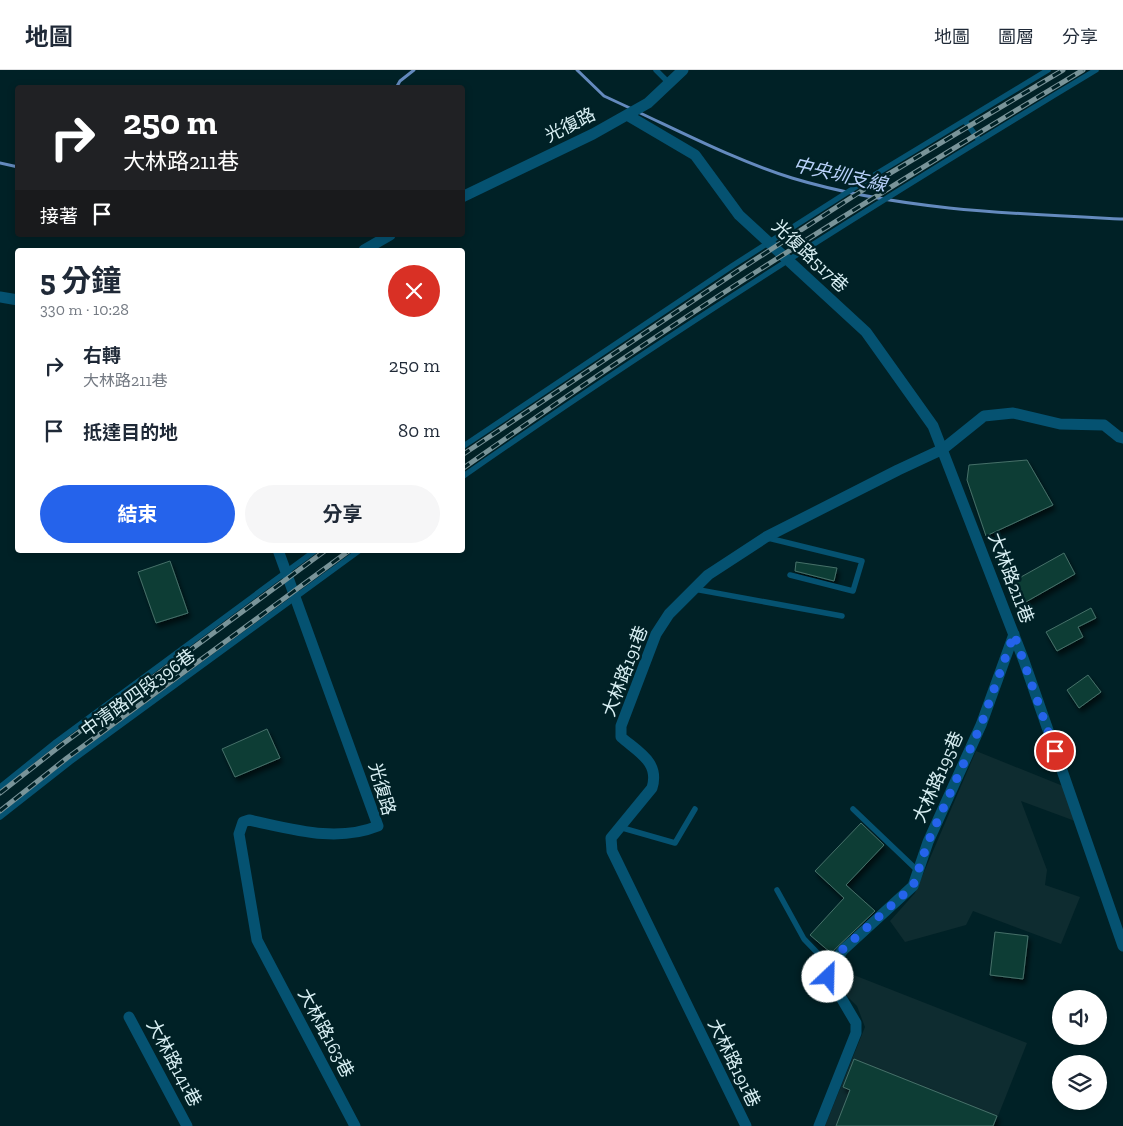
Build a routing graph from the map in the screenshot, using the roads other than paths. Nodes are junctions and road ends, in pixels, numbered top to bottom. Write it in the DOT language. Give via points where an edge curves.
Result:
graph roads {
  1 [pos="656,70"];
  2 [pos="683,70"];
  3 [pos="1048,70"];
  4 [pos="1096,70"];
  5 [pos="670,84"];
  6 [pos="628,115"];
  7 [pos="965,120"];
  8 [pos="979,140"];
  9 [pos="465,196"];
  10 [pos="387,237"];
  11 [pos="769,242"];
  12 [pos="369,248"];
  13 [pos="787,259"];
  14 [pos="0,297"];
  15 [pos="15,300"];
  16 [pos="1123,438"];
  17 [pos="465,445"];
  18 [pos="943,449"];
  19 [pos="465,476"];
  20 [pos="766,537"];
  21 [pos="279,553"];
  22 [pos="312,553"];
  23 [pos="356,553"];
  24 [pos="286,572"];
  25 [pos="790,575"];
  26 [pos="692,588"];
  27 [pos="295,596"];
  28 [pos="842,616"];
  29 [pos="1014,634"];
  30 [pos="0,787"];
  31 [pos="695,809"];
  32 [pos="853,809"];
  33 [pos="0,817"];
  34 [pos="619,827"];
  35 [pos="918,871"];
  36 [pos="777,890"];
  37 [pos="257,940"];
  38 [pos="1123,946"];
  39 [pos="830,966"];
  40 [pos="129,1017"];
  41 [pos="187,1126"];
  42 [pos="356,1126"];
  43 [pos="746,1126"];
  44 [pos="819,1126"];
  1 -- 5 [label="lane"];
  2 -- 5 [label="street, 光復路"];
  3 -- 7 [label="lane"];
  4 -- 8 [label="lane"];
  5 -- 6 [label="street, 光復路"];
  6 -- 9 [label="street, 光復路"];
  6 -- 11 [label="street, 光復路517巷" via="695,155 739,215"];
  7 -- 8 [label="lane"];
  7 -- 11 [label="lane"];
  8 -- 13 [label="lane"];
  10 -- 12 [label="street"];
  11 -- 13 [label="street, 光復路517巷"];
  11 -- 17 [label="lane"];
  13 -- 18 [label="street, 光復路517巷" via="866,332 932,426"];
  13 -- 19 [label="lane" via="546,418"];
  14 -- 15 [label="street"];
  16 -- 18 [label="street, 大林路191巷" via="1104,425 1060,424 1013,413 984,416"];
  18 -- 20 [label="street, 大林路191巷"];
  18 -- 29 [label="street, 大林路211巷"];
  20 -- 25 [label="lane" via="862,561 853,591"];
  20 -- 26 [label="street, 大林路191巷"];
  21 -- 24 [label="street, 光復路"];
  22 -- 24 [label="lane, 中清路四段396巷"];
  23 -- 27 [label="lane, 中清路四段396巷"];
  24 -- 27 [label="street, 光復路"];
  24 -- 30 [label="lane, 中清路四段396巷"];
  26 -- 28 [label="lane"];
  26 -- 34 [label="street, 大林路191巷" via="656,634 621,726 622,737 652,765 655,778 652,788"];
  27 -- 33 [label="lane, 中清路四段396巷"];
  27 -- 37 [label="street, 光復路" via="378,826 359,833 338,835 249,820 243,822 239,834"];
  29 -- 35 [label="street, 大林路195巷" via="981,725"];
  29 -- 38 [label="street, 大林路211巷"];
  31 -- 34 [label="lane" via="675,843"];
  32 -- 35 [label="lane"];
  34 -- 43 [label="street, 大林路191巷" via="611,838 612,850"];
  35 -- 39 [label="street, 大林路195巷" via="913,886 842,950"];
  36 -- 39 [label="lane" via="804,939"];
  37 -- 42 [label="street, 大林路163巷"];
  39 -- 44 [label="street" via="828,977 856,1022 856,1033"];
  40 -- 41 [label="street, 大林路141巷"];
}
